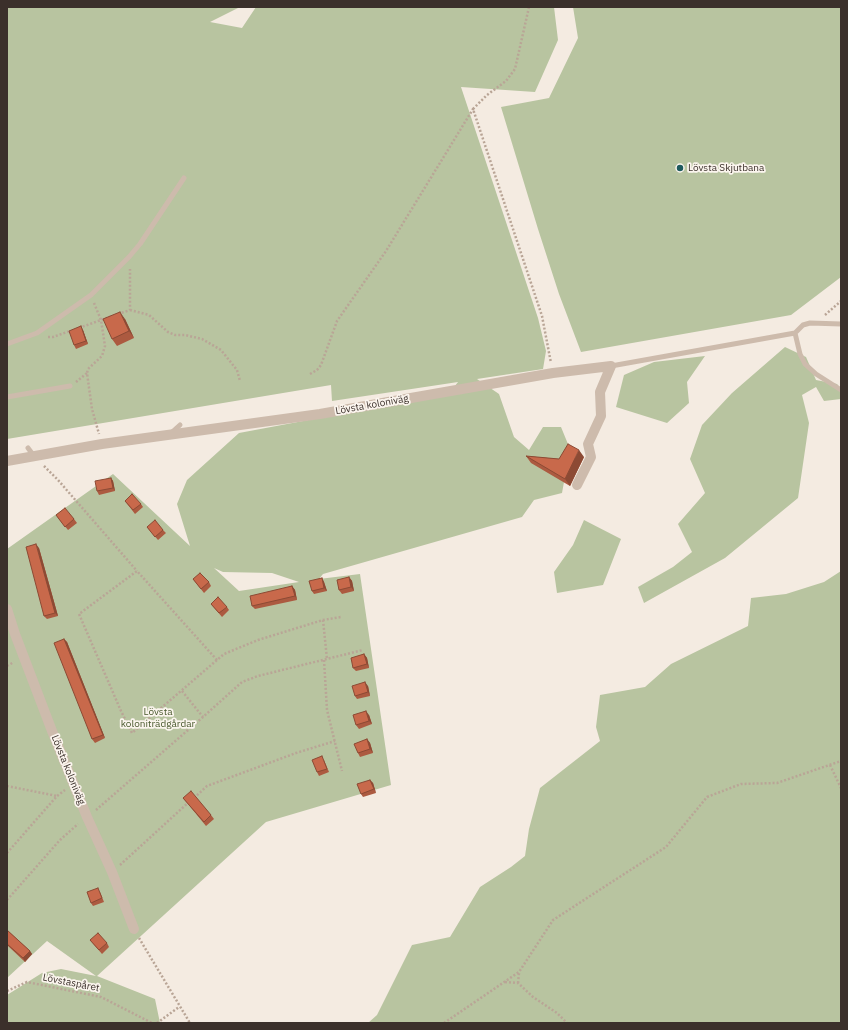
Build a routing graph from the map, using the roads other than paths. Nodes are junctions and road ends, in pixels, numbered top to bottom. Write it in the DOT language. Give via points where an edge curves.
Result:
graph roads {
  1 [pos="184,178"];
  2 [pos="841,324"];
  3 [pos="795,333"];
  4 [pos="7,344"];
  5 [pos="611,366"];
  6 [pos="70,386"];
  7 [pos="841,390"];
  8 [pos="7,397"];
  9 [pos="180,425"];
  10 [pos="169,435"];
  11 [pos="7,461"];
  12 [pos="577,485"];
  13 [pos="7,608"];
  14 [pos="134,929"];
  1 -- 4 [label="lane" via="130,257 91,295 37,333"];
  2 -- 3 [label="lane" via="810,323 803,325"];
  3 -- 5 [label="lane"];
  3 -- 7 [label="lane" via="805,364"];
  5 -- 10 [label="street, Lövsta koloniväg" via="553,373 320,414"];
  5 -- 12 [label="street" via="600,392 601,416 588,444 591,457"];
  6 -- 8 [label="lane"];
  9 -- 10 [label="lane"];
  10 -- 11 [label="street, Lövsta koloniväg" via="31,452"];
  13 -- 14 [label="street, Lövsta koloniväg" via="14,634"];
}
